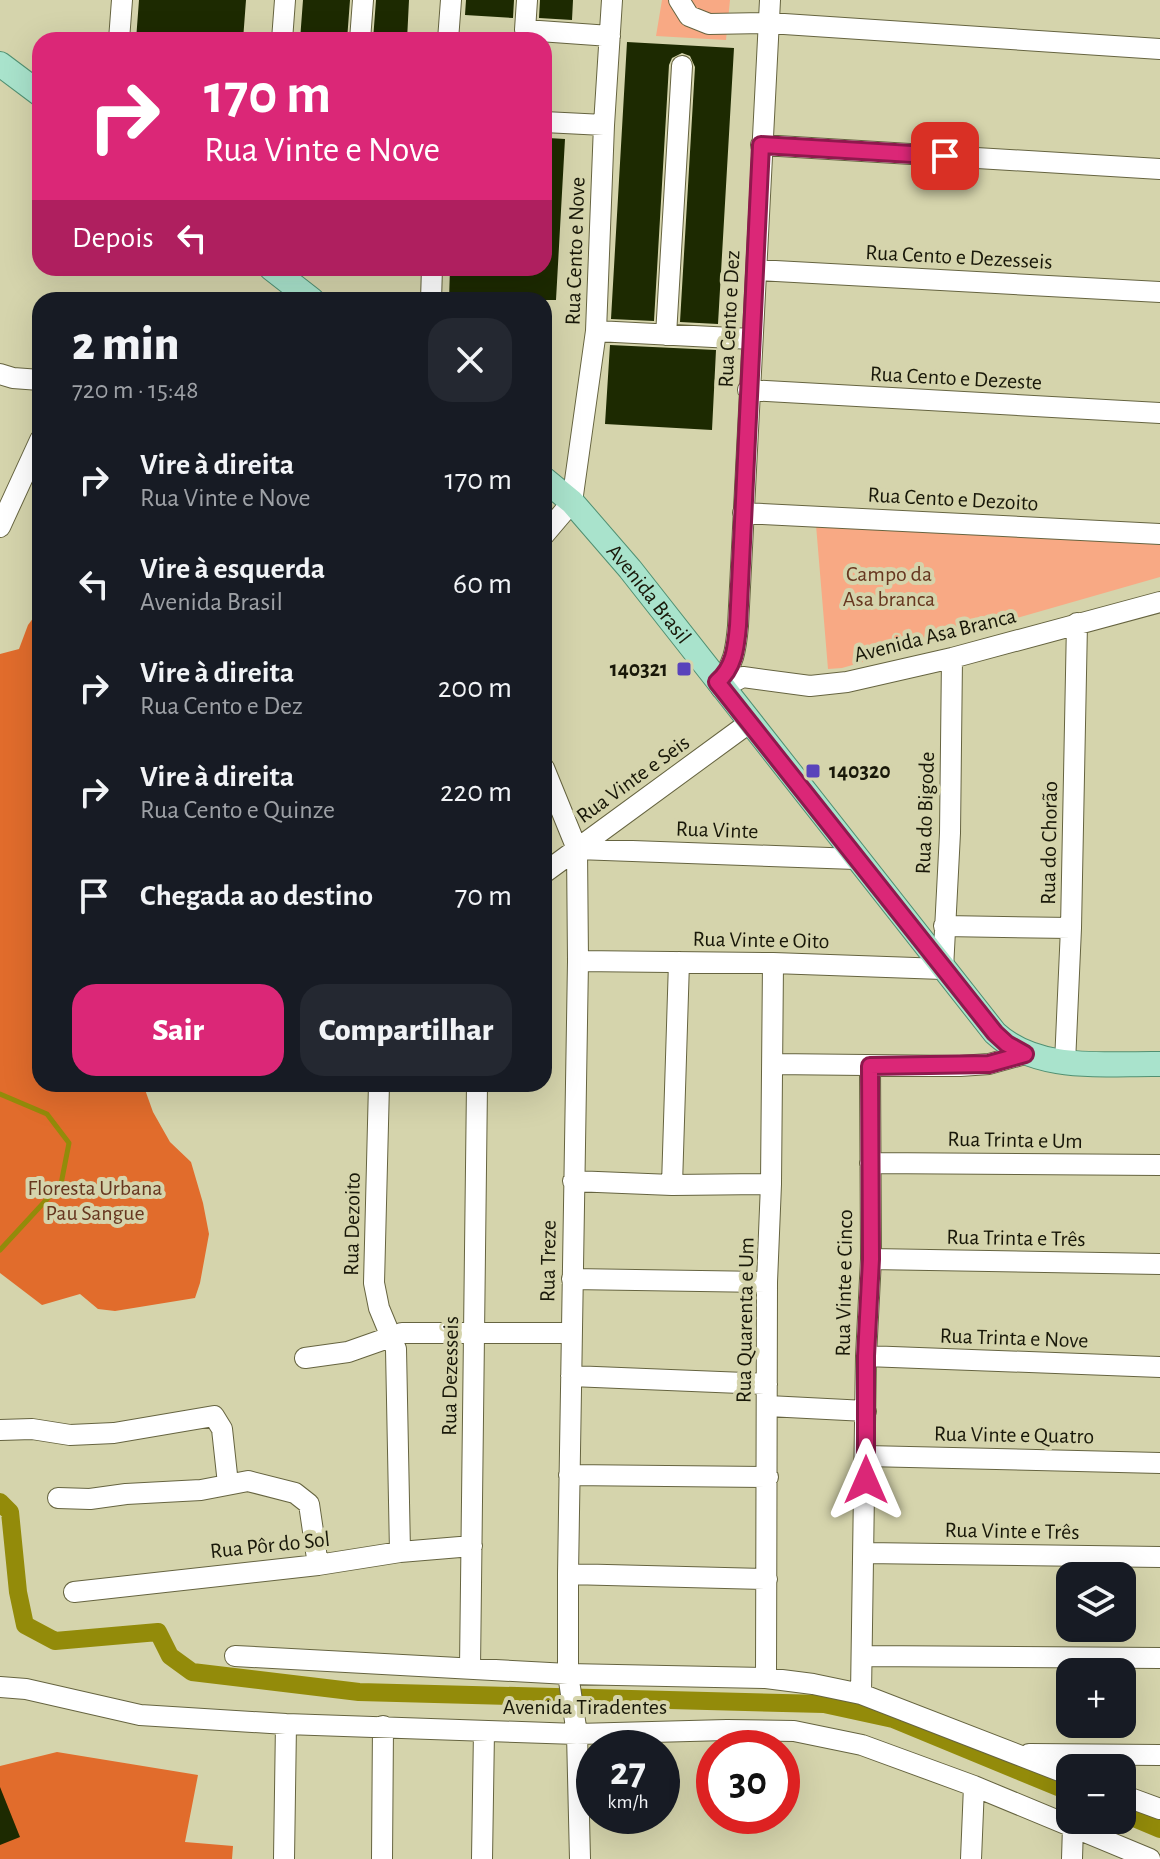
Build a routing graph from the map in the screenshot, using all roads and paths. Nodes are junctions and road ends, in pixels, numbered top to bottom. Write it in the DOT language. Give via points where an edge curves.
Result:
graph roads {
  1 [pos="122,0"];
  2 [pos="285,0"];
  3 [pos="363,0"];
  4 [pos="451,0"];
  5 [pos="527,0"];
  6 [pos="612,0"];
  7 [pos="679,0"];
  8 [pos="770,0"];
  9 [pos="769,23"];
  10 [pos="120,32"];
  11 [pos="283,32"];
  12 [pos="361,32"];
  13 [pos="449,32"];
  14 [pos="610,36"];
  15 [pos="1160,49"];
  16 [pos="0,64"];
  17 [pos="682,66"];
  18 [pos="32,88"];
  19 [pos="552,122"];
  20 [pos="604,125"];
  21 [pos="761,145"];
  22 [pos="1160,169"];
  23 [pos="756,270"];
  24 [pos="281,276"];
  25 [pos="302,292"];
  26 [pos="1160,292"];
  27 [pos="596,331"];
  28 [pos="666,335"];
  29 [pos="752,339"];
  30 [pos="0,374"];
  31 [pos="32,379"];
  32 [pos="748,390"];
  33 [pos="1160,413"];
  34 [pos="32,457"];
  35 [pos="552,486"];
  36 [pos="572,502"];
  37 [pos="743,513"];
  38 [pos="552,526"];
  39 [pos="0,527"];
  40 [pos="1160,534"];
  41 [pos="1160,602"];
  42 [pos="1077,623"];
  43 [pos="952,658"];
  44 [pos="719,685"];
  45 [pos="749,723"];
  46 [pos="552,788"];
  47 [pos="577,849"];
  48 [pos="856,859"];
  49 [pos="552,867"];
  50 [pos="944,926"];
  51 [pos="1071,928"];
  52 [pos="578,961"];
  53 [pos="679,962"];
  54 [pos="773,963"];
  55 [pos="943,969"];
  56 [pos="1025,1054"];
  57 [pos="1065,1063"];
  58 [pos="772,1064"];
  59 [pos="1160,1064"];
  60 [pos="870,1066"];
  61 [pos="379,1092"];
  62 [pos="477,1092"];
  63 [pos="870,1163"];
  64 [pos="1160,1165"];
  65 [pos="573,1181"];
  66 [pos="771,1184"];
  67 [pos="672,1185"];
  68 [pos="871,1259"];
  69 [pos="1160,1264"];
  70 [pos="572,1279"];
  71 [pos="767,1282"];
  72 [pos="571,1333"];
  73 [pos="474,1334"];
  74 [pos="392,1336"];
  75 [pos="866,1356"];
  76 [pos="305,1358"];
  77 [pos="1160,1367"];
  78 [pos="571,1376"];
  79 [pos="767,1384"];
  80 [pos="768,1406"];
  81 [pos="866,1411"];
  82 [pos="0,1430"];
  83 [pos="866,1456"];
  84 [pos="1160,1463"];
  85 [pos="569,1475"];
  86 [pos="768,1477"];
  87 [pos="228,1484"];
  88 [pos="58,1498"];
  89 [pos="472,1546"];
  90 [pos="400,1552"];
  91 [pos="864,1553"];
  92 [pos="1160,1557"];
  93 [pos="318,1565"];
  94 [pos="568,1574"];
  95 [pos="767,1579"];
  96 [pos="74,1592"];
  97 [pos="235,1656"];
  98 [pos="863,1656"];
  99 [pos="1160,1658"];
  100 [pos="470,1668"];
  101 [pos="766,1678"];
  102 [pos="569,1680"];
  103 [pos="0,1687"];
  104 [pos="861,1694"];
  105 [pos="286,1724"];
  106 [pos="383,1726"];
  107 [pos="576,1727"];
  108 [pos="484,1731"];
  109 [pos="1017,1753"];
  110 [pos="1160,1755"];
  111 [pos="1056,1769"];
  112 [pos="974,1786"];
  113 [pos="1136,1800"];
  114 [pos="1160,1809"];
  115 [pos="1056,1819"];
  116 [pos="1073,1834"];
  117 [pos="1092,1834"];
  118 [pos="284,1859"];
  119 [pos="382,1859"];
  120 [pos="482,1859"];
  121 [pos="580,1859"];
  122 [pos="971,1859"];
  123 [pos="1072,1859"];
  124 [pos="1150,1859"];
  1 -- 10 [label="street"];
  2 -- 11 [label="street"];
  3 -- 12 [label="street"];
  4 -- 13 [label="street"];
  5 -- 14 [label="street" via="525,30"];
  6 -- 14 [label="street, Rua Cento e Nove"];
  7 -- 9 [label="street" via="689,16 709,24"];
  8 -- 9 [label="street, Rua Cento e Dez"];
  9 -- 15 [label="street"];
  9 -- 21 [label="street, Rua Cento e Dez"];
  14 -- 20 [label="street, Rua Cento e Nove"];
  16 -- 18 [label="main road"];
  17 -- 28 [label="street"];
  19 -- 20 [label="street"];
  20 -- 27 [label="street, Rua Cento e Nove"];
  21 -- 22 [label="street"];
  21 -- 23 [label="street, Rua Cento e Dez"];
  23 -- 26 [label="street, Rua Cento e Dezesseis"];
  23 -- 29 [label="street, Rua Cento e Dez"];
  24 -- 25 [label="main road"];
  27 -- 28 [label="street"];
  27 -- 36 [label="street, Rua Cento e Nove"];
  28 -- 29 [label="street"];
  29 -- 32 [label="street, Rua Cento e Dez"];
  30 -- 31 [label="street"];
  32 -- 33 [label="street, Rua Cento e Dezeste"];
  32 -- 37 [label="street, Rua Cento e Dez"];
  34 -- 39 [label="street"];
  35 -- 36 [label="main road, Avenida Brasil"];
  36 -- 38 [label="street"];
  36 -- 44 [label="main road, Avenida Brasil"];
  37 -- 40 [label="street, Rua Cento e Dezoito"];
  37 -- 44 [label="street, Rua Cento e Dez" via="736,649"];
  41 -- 42 [label="street, Avenida Asa Branca"];
  42 -- 43 [label="street, Avenida Asa Branca"];
  42 -- 51 [label="street, Rua do Chorão"];
  43 -- 44 [label="street, Avenida Asa Branca" via="847,682 810,686 743,677"];
  43 -- 50 [label="street, Rua do Bigode"];
  44 -- 45 [label="main road, Avenida Brasil"];
  45 -- 47 [label="street, Rua Vinte e Seis"];
  45 -- 48 [label="main road, Avenida Brasil"];
  46 -- 47 [label="street"];
  47 -- 48 [label="street, Rua Vinte"];
  47 -- 49 [label="street, Rua Vinte e Seis"];
  47 -- 52 [label="street, Rua Treze"];
  48 -- 55 [label="main road, Avenida Brasil"];
  50 -- 51 [label="street"];
  50 -- 55 [label="street, Rua do Bigode"];
  51 -- 57 [label="street, Rua do Chorão"];
  52 -- 53 [label="street, Rua Vinte e Oito"];
  52 -- 65 [label="street, Rua Treze"];
  53 -- 54 [label="street, Rua Vinte e Oito"];
  53 -- 67 [label="street"];
  54 -- 55 [label="street, Rua Vinte e Oito"];
  54 -- 58 [label="street, Rua Quarenta e Um"];
  55 -- 56 [label="main road, Avenida Brasil" via="995,1033"];
  56 -- 57 [label="main road, Avenida Brasil"];
  56 -- 60 [label="street" via="989,1064"];
  57 -- 59 [label="main road, Avenida Brasil"];
  58 -- 60 [label="street"];
  58 -- 66 [label="street, Rua Quarenta e Um"];
  60 -- 63 [label="street, Rua Vinte e Cinco"];
  61 -- 74 [label="street, Rua Dezoito" via="374,1283"];
  62 -- 73 [label="street, Rua Dezesseis"];
  63 -- 64 [label="street, Rua Trinta e Um"];
  63 -- 68 [label="street, Rua Vinte e Cinco"];
  65 -- 67 [label="street"];
  65 -- 70 [label="street, Rua Treze"];
  66 -- 67 [label="street"];
  66 -- 71 [label="street, Rua Quarenta e Um"];
  68 -- 69 [label="street, Rua Trinta e Três"];
  68 -- 75 [label="street, Rua Vinte e Cinco"];
  70 -- 71 [label="street"];
  70 -- 72 [label="street, Rua Treze"];
  71 -- 79 [label="street, Rua Quarenta e Um"];
  72 -- 73 [label="street"];
  72 -- 78 [label="street, Rua Treze"];
  73 -- 74 [label="street"];
  73 -- 89 [label="street, Rua Dezesseis"];
  74 -- 76 [label="street" via="356,1350"];
  74 -- 90 [label="street, Rua Dezoito"];
  75 -- 77 [label="street, Rua Trinta e Nove"];
  75 -- 81 [label="street, Rua Vinte e Cinco"];
  78 -- 79 [label="street"];
  78 -- 85 [label="street, Rua Treze"];
  79 -- 80 [label="street, Rua Quarenta e Um"];
  80 -- 81 [label="street"];
  80 -- 86 [label="street, Rua Quarenta e Um"];
  81 -- 83 [label="street, Rua Vinte e Cinco"];
  82 -- 87 [label="street" via="114,1433 214,1416 222,1429"];
  83 -- 84 [label="street, Rua Vinte e Quatro"];
  83 -- 91 [label="street, Rua Vinte e Cinco"];
  85 -- 86 [label="street"];
  85 -- 94 [label="street, Rua Treze"];
  86 -- 95 [label="street, Rua Quarenta e Um"];
  87 -- 88 [label="street"];
  87 -- 93 [label="street" via="248,1481 305,1499 313,1515"];
  89 -- 90 [label="street, Rua Pôr do Sol"];
  89 -- 100 [label="street, Rua Dezesseis"];
  90 -- 93 [label="street, Rua Pôr do Sol"];
  91 -- 92 [label="street, Rua Vinte e Três"];
  91 -- 98 [label="street, Rua Vinte e Cinco"];
  93 -- 96 [label="street, Rua Pôr do Sol"];
  94 -- 95 [label="street"];
  94 -- 102 [label="street, Rua Treze"];
  95 -- 101 [label="street, Rua Quarenta e Um"];
  97 -- 100 [label="street, Avenida Tiradentes"];
  98 -- 99 [label="street"];
  98 -- 104 [label="street, Rua Vinte e Cinco"];
  100 -- 102 [label="street, Avenida Tiradentes"];
  101 -- 102 [label="street, Avenida Tiradentes"];
  101 -- 104 [label="street, Avenida Tiradentes"];
  102 -- 107 [label="street, Rua Treze"];
  103 -- 105 [label="street, Avenida Tiradentes" via="140,1715"];
  104 -- 109 [label="street, Avenida Tiradentes"];
  105 -- 106 [label="street, Avenida Tiradentes"];
  105 -- 118 [label="street"];
  106 -- 108 [label="street, Avenida Tiradentes"];
  106 -- 119 [label="street"];
  107 -- 108 [label="street, Avenida Tiradentes"];
  107 -- 112 [label="street, Avenida Tiradentes" via="794,1731 862,1745"];
  107 -- 121 [label="street, Rua Treze"];
  108 -- 120 [label="street"];
  109 -- 110 [label="street"];
  109 -- 111 [label="street, Avenida Tiradentes"];
  112 -- 115 [label="street, Avenida Tiradentes"];
  112 -- 122 [label="street"];
  113 -- 114 [label="street"];
  116 -- 123 [label="street"];
  117 -- 124 [label="street, Avenida Tiradentes"];
}
